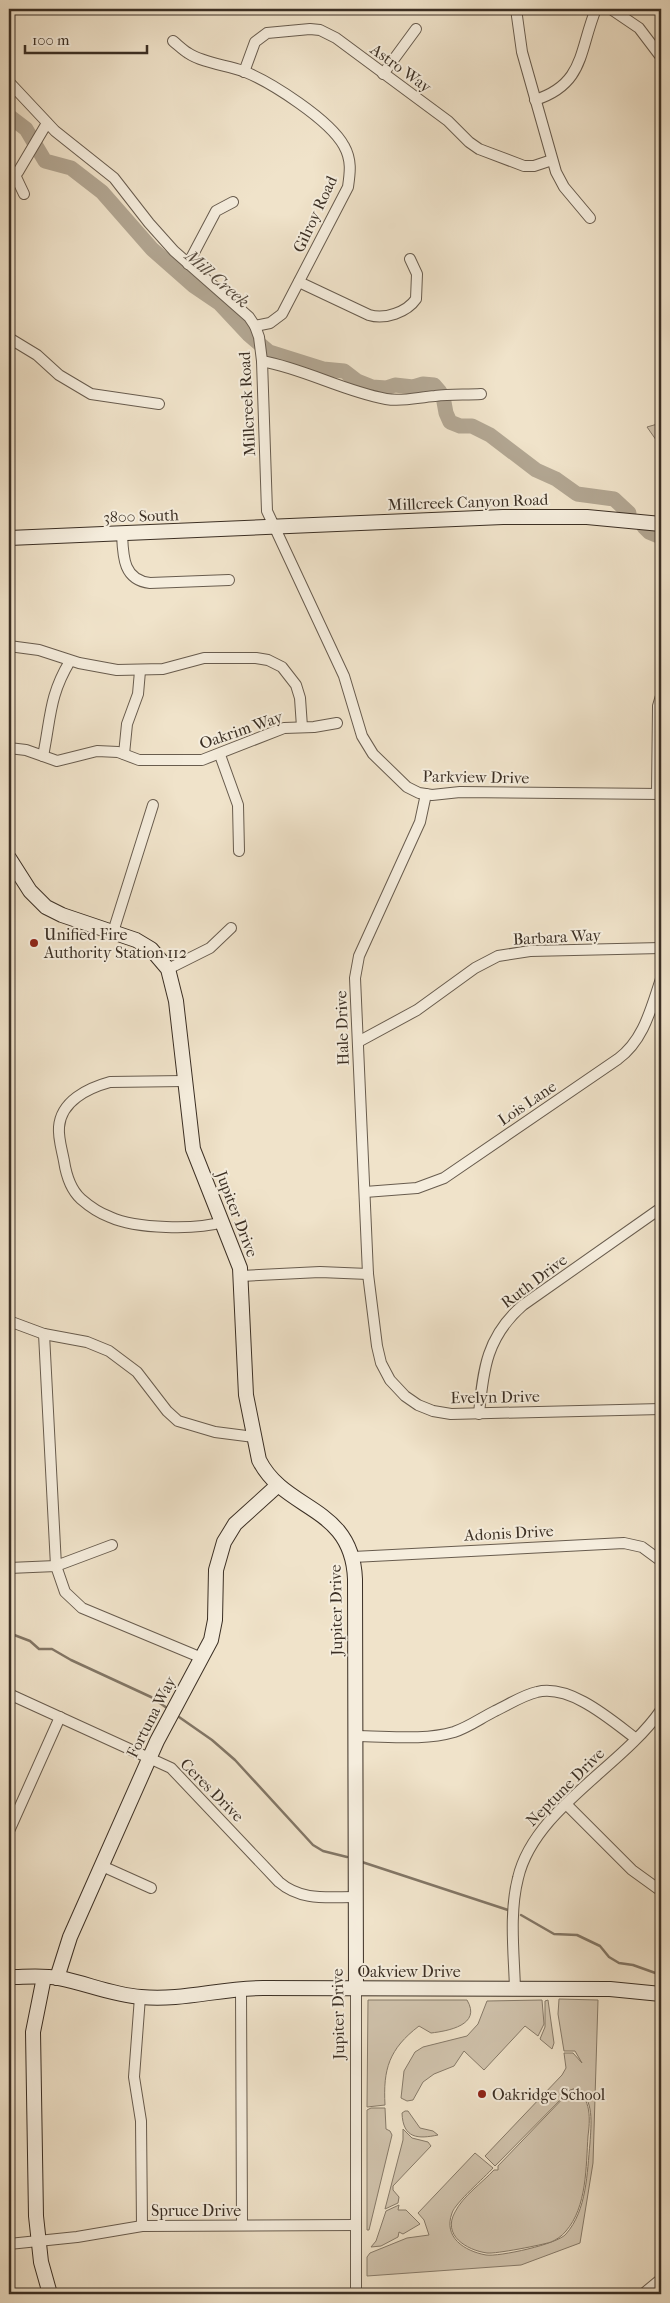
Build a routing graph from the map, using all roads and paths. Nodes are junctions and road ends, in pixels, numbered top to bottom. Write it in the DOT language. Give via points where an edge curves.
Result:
graph roads {
  1 [pos="516,9"];
  2 [pos="596,9"];
  3 [pos="611,9"];
  4 [pos="416,30"];
  5 [pos="173,41"];
  6 [pos="661,58"];
  7 [pos="244,72"];
  8 [pos="383,74"];
  9 [pos="9,82"];
  10 [pos="535,100"];
  11 [pos="47,123"];
  12 [pos="552,160"];
  13 [pos="12,175"];
  14 [pos="24,194"];
  15 [pos="232,202"];
  16 [pos="590,218"];
  17 [pos="410,259"];
  18 [pos="188,264"];
  19 [pos="299,282"];
  20 [pos="255,326"];
  21 [pos="9,338"];
  22 [pos="262,356"];
  23 [pos="481,394"];
  24 [pos="159,404"];
  25 [pos="661,524"];
  26 [pos="275,526"];
  27 [pos="122,534"];
  28 [pos="9,538"];
  29 [pos="229,580"];
  30 [pos="9,646"];
  31 [pos="70,660"];
  32 [pos="140,670"];
  33 [pos="661,696"];
  34 [pos="337,723"];
  35 [pos="302,727"];
  36 [pos="9,748"];
  37 [pos="124,754"];
  38 [pos="220,755"];
  39 [pos="43,756"];
  40 [pos="426,794"];
  41 [pos="659,794"];
  42 [pos="154,805"];
  43 [pos="239,850"];
  44 [pos="9,858"];
  45 [pos="230,928"];
  46 [pos="113,932"];
  47 [pos="661,948"];
  48 [pos="168,969"];
  49 [pos="661,979"];
  50 [pos="358,1042"];
  51 [pos="184,1081"];
  52 [pos="365,1192"];
  53 [pos="661,1208"];
  54 [pos="223,1222"];
  55 [pos="368,1274"];
  56 [pos="240,1276"];
  57 [pos="9,1321"];
  58 [pos="44,1334"];
  59 [pos="661,1409"];
  60 [pos="479,1414"];
  61 [pos="254,1437"];
  62 [pos="278,1485"];
  63 [pos="112,1545"];
  64 [pos="353,1557"];
  65 [pos="661,1561"];
  66 [pos="56,1566"];
  67 [pos="9,1568"];
  68 [pos="202,1658"];
  69 [pos="9,1694"];
  70 [pos="661,1710"];
  71 [pos="60,1717"];
  72 [pos="354,1736"];
  73 [pos="635,1738"];
  74 [pos="150,1757"];
  75 [pos="567,1804"];
  76 [pos="9,1831"];
  77 [pos="102,1866"];
  78 [pos="151,1888"];
  79 [pos="661,1891"];
  80 [pos="354,1898"];
  81 [pos="9,1977"];
  82 [pos="51,1977"];
  83 [pos="241,1988"];
  84 [pos="356,1988"];
  85 [pos="515,1989"];
  86 [pos="661,1994"];
  87 [pos="140,1997"];
  88 [pos="242,2225"];
  89 [pos="356,2225"];
  90 [pos="142,2226"];
  91 [pos="38,2242"];
  92 [pos="9,2244"];
  93 [pos="661,2279"];
  94 [pos="50,2294"];
  95 [pos="356,2294"];
  96 [pos="643,2294"];
  1 -- 10 [label="street" via="522,52"];
  2 -- 10 [label="street" via="571,78 558,91"];
  3 -- 6 [label="street" via="639,28"];
  4 -- 8 [label="street"];
  5 -- 7 [label="street, Gilroy Road" via="189,54"];
  7 -- 8 [label="street, Astro Way" via="253,45 264,34 310,29 331,35"];
  7 -- 19 [label="street, Gilroy Road" via="267,83 326,125 338,136 349,160 348,187"];
  8 -- 12 [label="street, Astro Way" via="448,121 480,149 524,166"];
  9 -- 11 [label="street, Millcreek Road"];
  10 -- 12 [label="street"];
  11 -- 13 [label="street"];
  11 -- 18 [label="street, Millcreek Road" via="114,178 149,223"];
  12 -- 16 [label="street" via="560,180"];
  13 -- 14 [label="street"];
  15 -- 18 [label="street" via="216,211"];
  17 -- 19 [label="street" via="417,274 416,299 408,307 390,315 370,315"];
  18 -- 20 [label="street, Millcreek Road" via="249,317"];
  19 -- 20 [label="street, Gilroy Road" via="282,314 270,323"];
  20 -- 22 [label="street, Millcreek Road"];
  21 -- 24 [label="street" via="37,355 58,375 91,394"];
  22 -- 23 [label="street" via="334,385 387,399"];
  22 -- 26 [label="street, Millcreek Road" via="267,511"];
  25 -- 26 [label="street, Millcreek Canyon Road" via="619,518 540,516"];
  26 -- 27 [label="street, 3800 South"];
  26 -- 40 [label="street, Parkview Drive" via="344,676 365,744 401,783"];
  27 -- 28 [label="street, 3800 South"];
  27 -- 29 [label="street" via="126,568 139,581"];
  30 -- 31 [label="street" via="48,652"];
  31 -- 32 [label="street" via="112,670"];
  31 -- 39 [label="street" via="51,701"];
  32 -- 35 [label="street" via="169,668 200,658 268,660 282,668 296,685"];
  32 -- 37 [label="street" via="138,694 127,724"];
  33 -- 41 [label="street" via="658,706"];
  34 -- 35 [label="street, Oakrim Way"];
  35 -- 38 [label="street, Oakrim Way" via="276,731"];
  36 -- 39 [label="street, Oakrim Way"];
  37 -- 38 [label="street, Oakrim Way" via="135,759 170,761 202,760"];
  37 -- 39 [label="street, Oakrim Way" via="97,751 61,761"];
  38 -- 43 [label="street" via="238,805"];
  40 -- 41 [label="street, Parkview Drive"];
  40 -- 50 [label="street, Hale Drive" via="420,822 357,963"];
  42 -- 46 [label="street"];
  44 -- 46 [label="street, Jupiter Drive" via="30,891 46,907"];
  45 -- 48 [label="street" via="210,948"];
  46 -- 48 [label="street, Jupiter Drive" via="151,949"];
  47 -- 50 [label="street, Barbara Way" via="530,951 498,956 417,1010"];
  48 -- 51 [label="street, Jupiter Drive" via="176,1001"];
  49 -- 52 [label="street, Lois Lane" via="640,1036 618,1059 444,1178 417,1188"];
  50 -- 52 [label="street, Hale Drive"];
  51 -- 54 [label="street, Jupiter Drive" via="193,1149"];
  51 -- 54 [label="street" via="110,1082 76,1097 64,1111 59,1127 66,1173 80,1198 98,1211 121,1221 195,1228"];
  52 -- 55 [label="street, Hale Drive"];
  53 -- 60 [label="street, Ruth Drive" via="523,1305 508,1319 495,1338 485,1366"];
  54 -- 56 [label="street, Jupiter Drive" via="238,1260"];
  55 -- 56 [label="street" via="320,1272"];
  55 -- 60 [label="street, Evelyn Drive" via="381,1363 396,1388 411,1401 433,1411"];
  56 -- 61 [label="street, Jupiter Drive" via="244,1374"];
  57 -- 58 [label="street"];
  58 -- 61 [label="street" via="86,1342 117,1356 137,1372 178,1421 215,1432"];
  58 -- 66 [label="street"];
  59 -- 60 [label="street, Evelyn Drive"];
  61 -- 62 [label="street, Jupiter Drive" via="264,1468"];
  62 -- 64 [label="street, Jupiter Drive" via="334,1525"];
  62 -- 68 [label="street, Fortuna Way" via="243,1516 224,1542 216,1570 213,1633"];
  63 -- 66 [label="street"];
  64 -- 65 [label="street, Adonis Drive" via="624,1543 642,1546"];
  64 -- 72 [label="street, Jupiter Drive"];
  66 -- 67 [label="street"];
  66 -- 68 [label="street" via="65,1592 82,1608"];
  68 -- 74 [label="street, Fortuna Way"];
  69 -- 71 [label="street, Ceres Drive"];
  70 -- 73 [label="street, Neptune Drive"];
  71 -- 74 [label="street, Ceres Drive"];
  71 -- 76 [label="street"];
  72 -- 73 [label="street" via="446,1734 529,1695 548,1691 565,1694 586,1704"];
  72 -- 80 [label="street, Jupiter Drive"];
  73 -- 75 [label="street, Neptune Drive"];
  74 -- 77 [label="street, Fortuna Way"];
  74 -- 80 [label="street, Ceres Drive" via="178,1773 285,1887 306,1896"];
  75 -- 79 [label="street" via="632,1870"];
  75 -- 85 [label="street, Neptune Drive" via="539,1832 520,1868 514,1905"];
  77 -- 78 [label="street"];
  77 -- 82 [label="street, Fortuna Way"];
  80 -- 84 [label="street, Jupiter Drive"];
  81 -- 82 [label="street, Oakview Drive"];
  82 -- 87 [label="street, Oakview Drive"];
  82 -- 91 [label="street, Fortuna Way" via="33,2032"];
  83 -- 84 [label="street, Oakview Drive"];
  83 -- 87 [label="street, Oakview Drive" via="181,1997"];
  83 -- 88 [label="street"];
  84 -- 85 [label="street, Oakview Drive"];
  84 -- 89 [label="street, Jupiter Drive"];
  85 -- 86 [label="street, Oakview Drive" via="621,1989"];
  87 -- 90 [label="street" via="134,2077 141,2121"];
  88 -- 89 [label="street, Spruce Drive"];
  88 -- 90 [label="street, Spruce Drive"];
  89 -- 95 [label="street, Jupiter Drive"];
  90 -- 91 [label="street, Spruce Drive"];
  91 -- 92 [label="street, Spruce Drive"];
  91 -- 94 [label="street, Fortuna Way"];
  93 -- 96 [label="street"];
}
